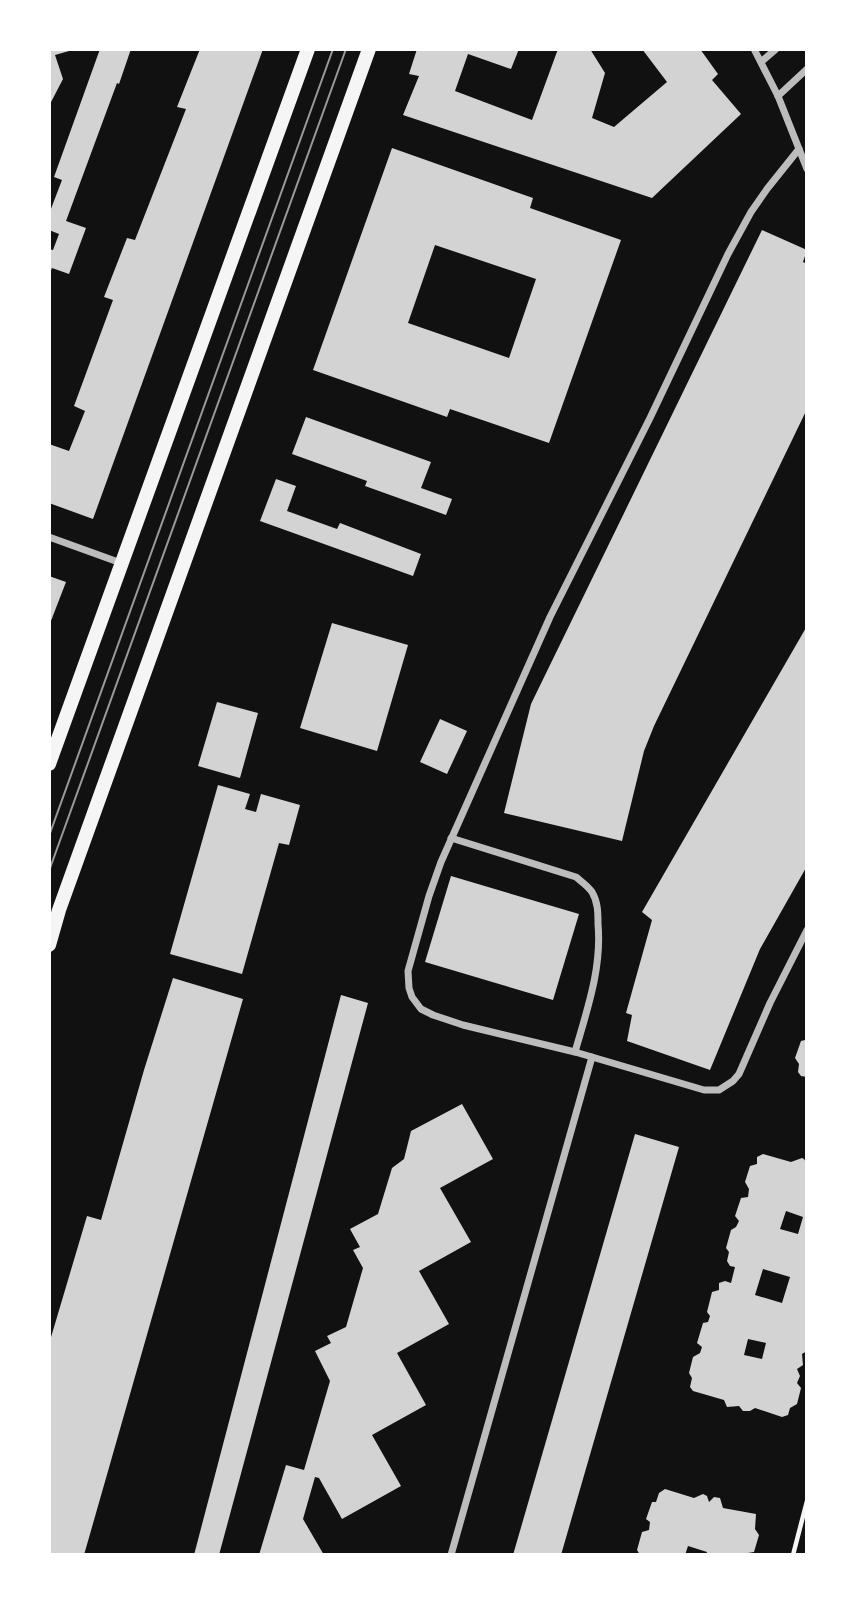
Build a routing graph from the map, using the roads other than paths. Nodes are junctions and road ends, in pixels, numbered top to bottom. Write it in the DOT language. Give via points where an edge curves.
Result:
graph roads {
  1 [pos="308,49"];
  2 [pos="369,49"];
  3 [pos="754,49"];
  4 [pos="776,49"];
  5 [pos="762,61"];
  6 [pos="807,69"];
  7 [pos="778,96"];
  8 [pos="799,149"];
  9 [pos="807,169"];
  10 [pos="49,537"];
  11 [pos="121,563"];
  12 [pos="49,764"];
  13 [pos="451,838"];
  14 [pos="807,930"];
  15 [pos="49,944"];
  16 [pos="575,1052"];
  17 [pos="592,1057"];
  18 [pos="451,1555"];
  1 -- 11 [label="main road"];
  2 -- 15 [label="main road"];
  3 -- 5 [label="street"];
  4 -- 5 [label="street"];
  5 -- 7 [label="street"];
  6 -- 7 [label="street"];
  7 -- 8 [label="street"];
  8 -- 9 [label="street"];
  8 -- 13 [label="street" via="767,188 732,246 550,617"];
  10 -- 11 [label="street"];
  11 -- 12 [label="main road"];
  13 -- 16 [label="street" via="576,877 593,894 598,961"];
  13 -- 16 [label="street" via="409,966 412,997 433,1015"];
  14 -- 17 [label="street" via="739,1074 719,1090 696,1088"];
  16 -- 17 [label="street"];
  17 -- 18 [label="street"];
}
